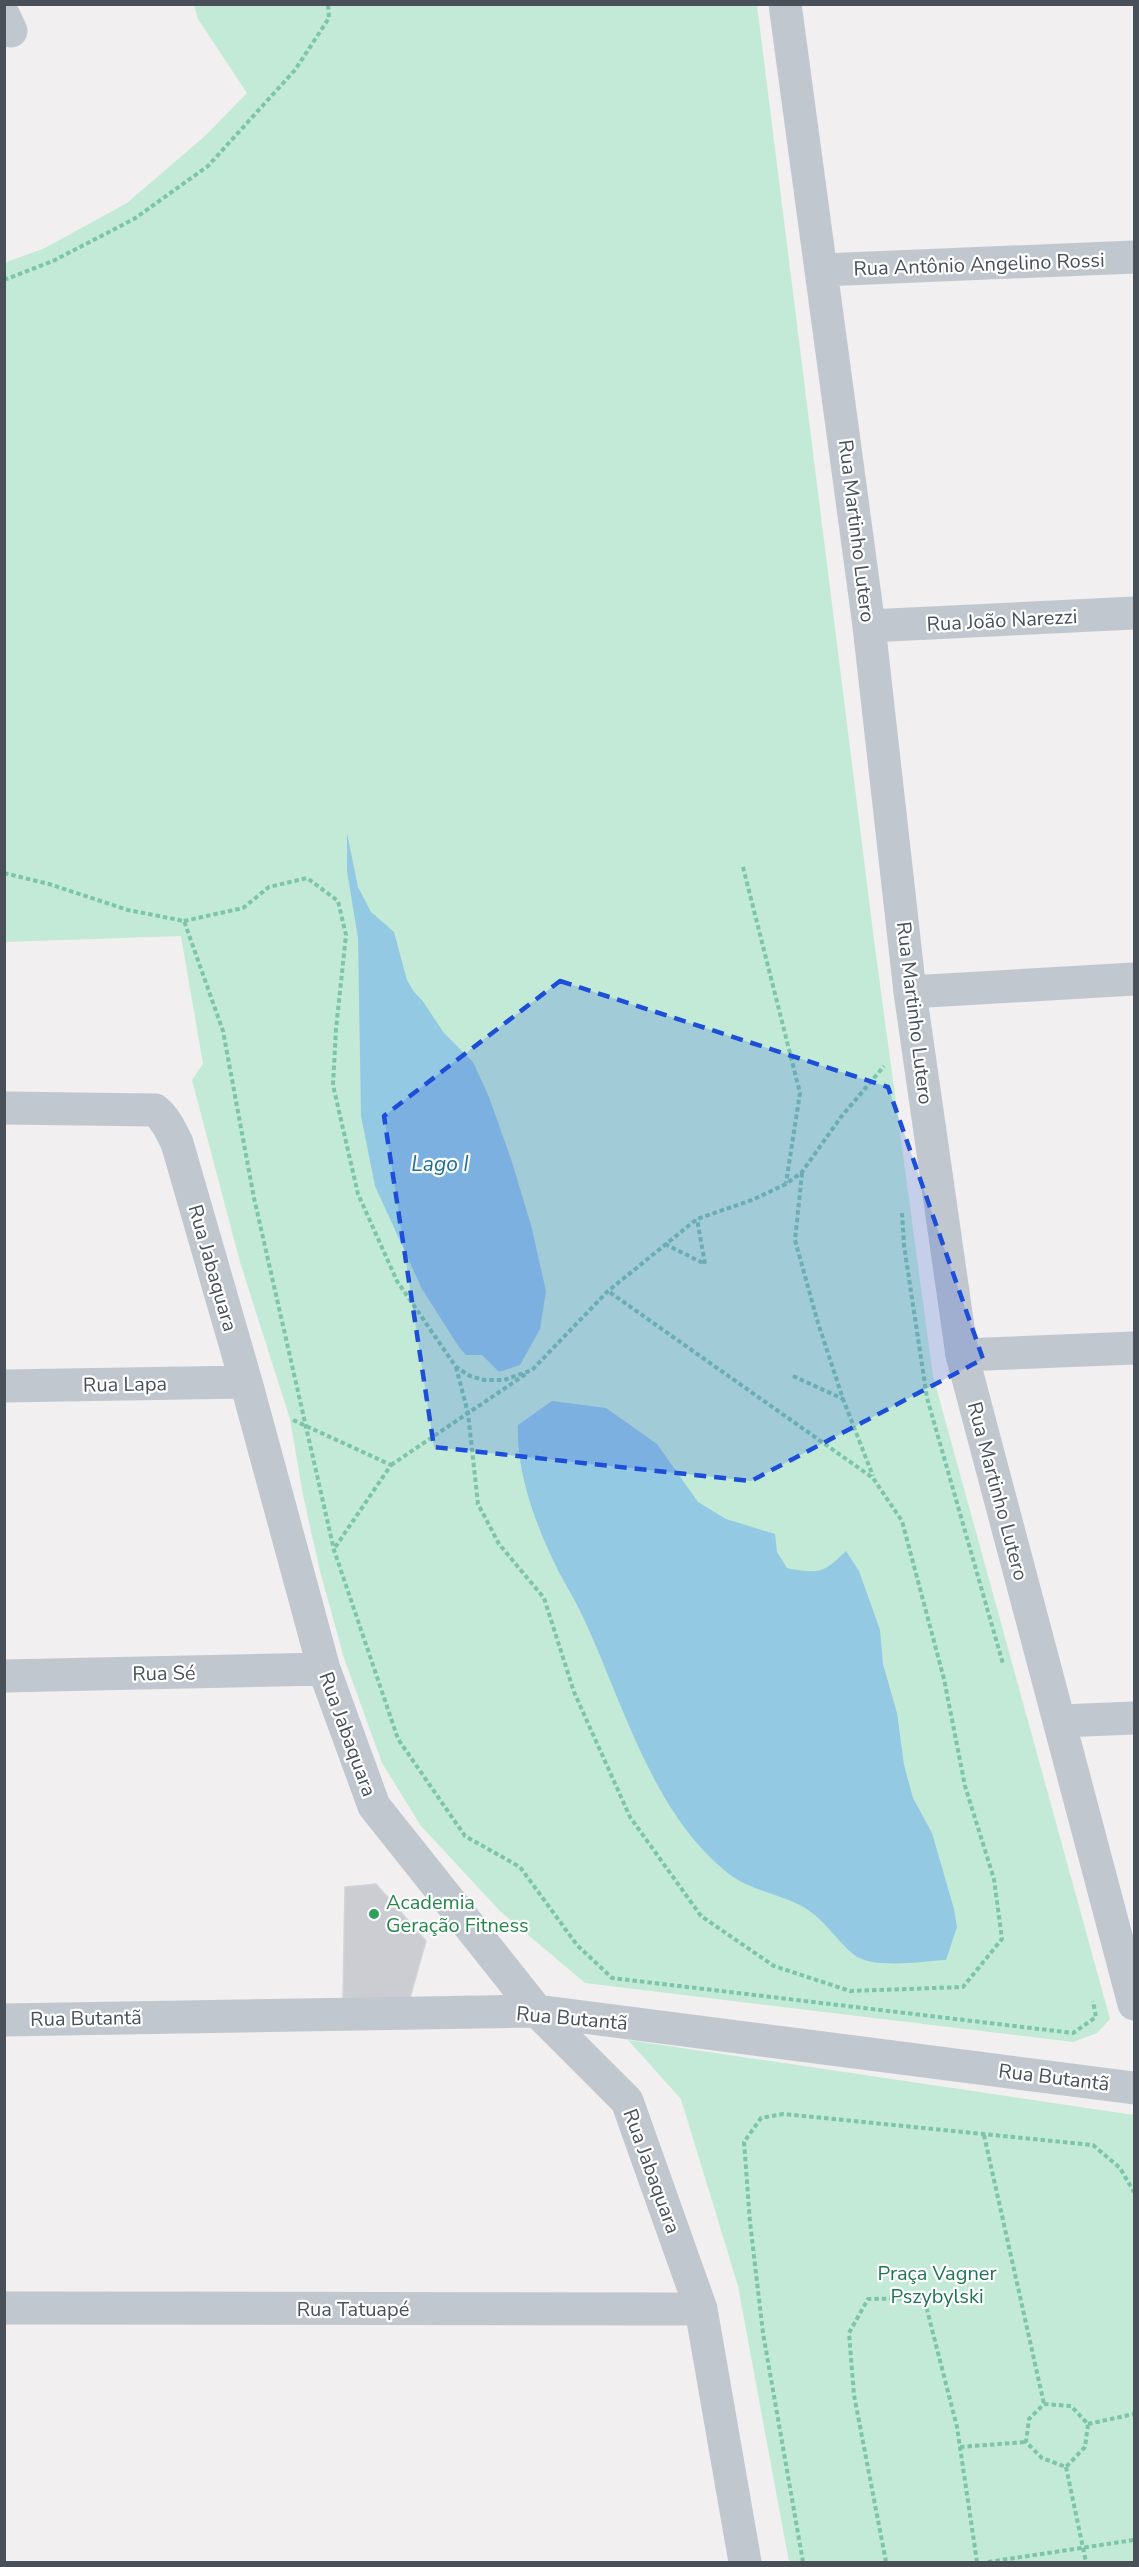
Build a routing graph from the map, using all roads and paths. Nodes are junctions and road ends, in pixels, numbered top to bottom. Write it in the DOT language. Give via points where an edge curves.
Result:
graph roads {
  1 [pos="328,4"];
  2 [pos="785,4"];
  3 [pos="1134,257"];
  4 [pos="823,270"];
  5 [pos="4,280"];
  6 [pos="1134,613"];
  7 [pos="869,627"];
  8 [pos="743,867"];
  9 [pos="4,873"];
  10 [pos="184,921"];
  11 [pos="1134,979"];
  12 [pos="910,992"];
  13 [pos="891,1058"];
  14 [pos="4,1108"];
  15 [pos="802,1172"];
  16 [pos="786,1184"];
  17 [pos="902,1210"];
  18 [pos="697,1219"];
  19 [pos="665,1244"];
  20 [pos="608,1291"];
  21 [pos="1134,1348"];
  22 [pos="962,1355"];
  23 [pos="456,1367"];
  24 [pos="532,1370"];
  25 [pos="792,1376"];
  26 [pos="246,1382"];
  27 [pos="4,1386"];
  28 [pos="843,1399"];
  29 [pos="468,1413"];
  30 [pos="290,1419"];
  31 [pos="304,1425"];
  32 [pos="391,1465"];
  33 [pos="873,1478"];
  34 [pos="334,1550"];
  35 [pos="329,1557"];
  36 [pos="324,1669"];
  37 [pos="1005,1671"];
  38 [pos="4,1676"];
  39 [pos="1134,1718"];
  40 [pos="1061,1721"];
  41 [pos="1092,1996"];
  42 [pos="1134,2004"];
  43 [pos="537,2011"];
  44 [pos="4,2020"];
  45 [pos="1134,2088"];
  46 [pos="984,2135"];
  47 [pos="1134,2192"];
  48 [pos="4,2308"];
  49 [pos="701,2309"];
  50 [pos="1044,2404"];
  51 [pos="1134,2414"];
  52 [pos="1088,2424"];
  53 [pos="1026,2442"];
  54 [pos="960,2447"];
  55 [pos="1066,2467"];
  56 [pos="1134,2540"];
  57 [pos="1083,2548"];
  58 [pos="745,2562"];
  59 [pos="802,2562"];
  60 [pos="886,2562"];
  61 [pos="977,2562"];
  62 [pos="988,2562"];
  63 [pos="1086,2562"];
  1 -- 5 [label="path" via="329,18 295,70 208,166 134,219 53,261"];
  2 -- 4 [label="street, Rua Martinho Lutero"];
  3 -- 4 [label="street, Rua Antônio Angelino Rossi"];
  4 -- 7 [label="street, Rua Martinho Lutero"];
  6 -- 7 [label="street, Rua João Narezzi"];
  7 -- 12 [label="street, Rua Martinho Lutero"];
  8 -- 16 [label="path" via="800,1093"];
  9 -- 10 [label="path" via="128,910"];
  10 -- 23 [label="path" via="243,908 269,887 307,878 338,901 346,935 333,1085 358,1194 397,1281"];
  10 -- 31 [label="path" via="223,1031 254,1198"];
  11 -- 12 [label="street"];
  12 -- 22 [label="street, Rua Martinho Lutero"];
  13 -- 15 [label="path"];
  14 -- 26 [label="street, Rua Jabaquara" via="155,1110 164,1118 177,1143"];
  15 -- 16 [label="path"];
  15 -- 28 [label="path" via="795,1240"];
  16 -- 18 [label="path"];
  17 -- 37 [label="path" via="927,1398"];
  18 -- 19 [label="path"];
  18 -- 19 [label="path" via="705,1264"];
  19 -- 20 [label="path"];
  20 -- 24 [label="path"];
  20 -- 33 [label="path"];
  21 -- 22 [label="street"];
  22 -- 40 [label="street, Rua Martinho Lutero"];
  23 -- 24 [label="path" via="484,1380 504,1380"];
  23 -- 29 [label="path"];
  24 -- 29 [label="path"];
  25 -- 28 [label="path"];
  26 -- 27 [label="street, Rua Lapa"];
  26 -- 36 [label="street, Rua Jabaquara"];
  28 -- 33 [label="path"];
  29 -- 32 [label="path"];
  29 -- 33 [label="path" via="478,1504 499,1544 544,1598 574,1692 630,1817 701,1916 774,1966 850,1991 963,1987 1002,1939 994,1879 965,1785 944,1679 902,1521"];
  30 -- 31 [label="path"];
  31 -- 32 [label="path"];
  31 -- 34 [label="path"];
  32 -- 34 [label="path"];
  34 -- 35 [label="path"];
  34 -- 41 [label="path" via="398,1739 465,1836 520,1867 577,1945 612,1978 1073,2033 1096,2017"];
  36 -- 38 [label="street, Rua Sé"];
  36 -- 43 [label="street, Rua Jabaquara" via="375,1806"];
  39 -- 40 [label="street"];
  40 -- 42 [label="street, Rua Martinho Lutero"];
  43 -- 44 [label="street, Rua Butantã"];
  43 -- 45 [label="street, Rua Butantã"];
  43 -- 49 [label="street, Rua Jabaquara" via="627,2101"];
  46 -- 47 [label="path" via="1093,2145 1120,2168"];
  46 -- 50 [label="path"];
  46 -- 59 [label="path" via="783,2114 761,2118 744,2142 763,2333"];
  48 -- 49 [label="street, Rua Tatuapé"];
  49 -- 58 [label="street, Rua Jabaquara"];
  50 -- 52 [label="path" via="1071,2406"];
  50 -- 53 [label="path" via="1029,2419"];
  51 -- 52 [label="path"];
  52 -- 55 [label="path" via="1084,2447"];
  53 -- 54 [label="path"];
  53 -- 55 [label="path" via="1042,2458"];
  54 -- 60 [label="path" via="924,2298 868,2299 849,2333 854,2395"];
  54 -- 61 [label="path"];
  55 -- 57 [label="path"];
  56 -- 57 [label="path"];
  57 -- 62 [label="path"];
  57 -- 63 [label="path"];
}
